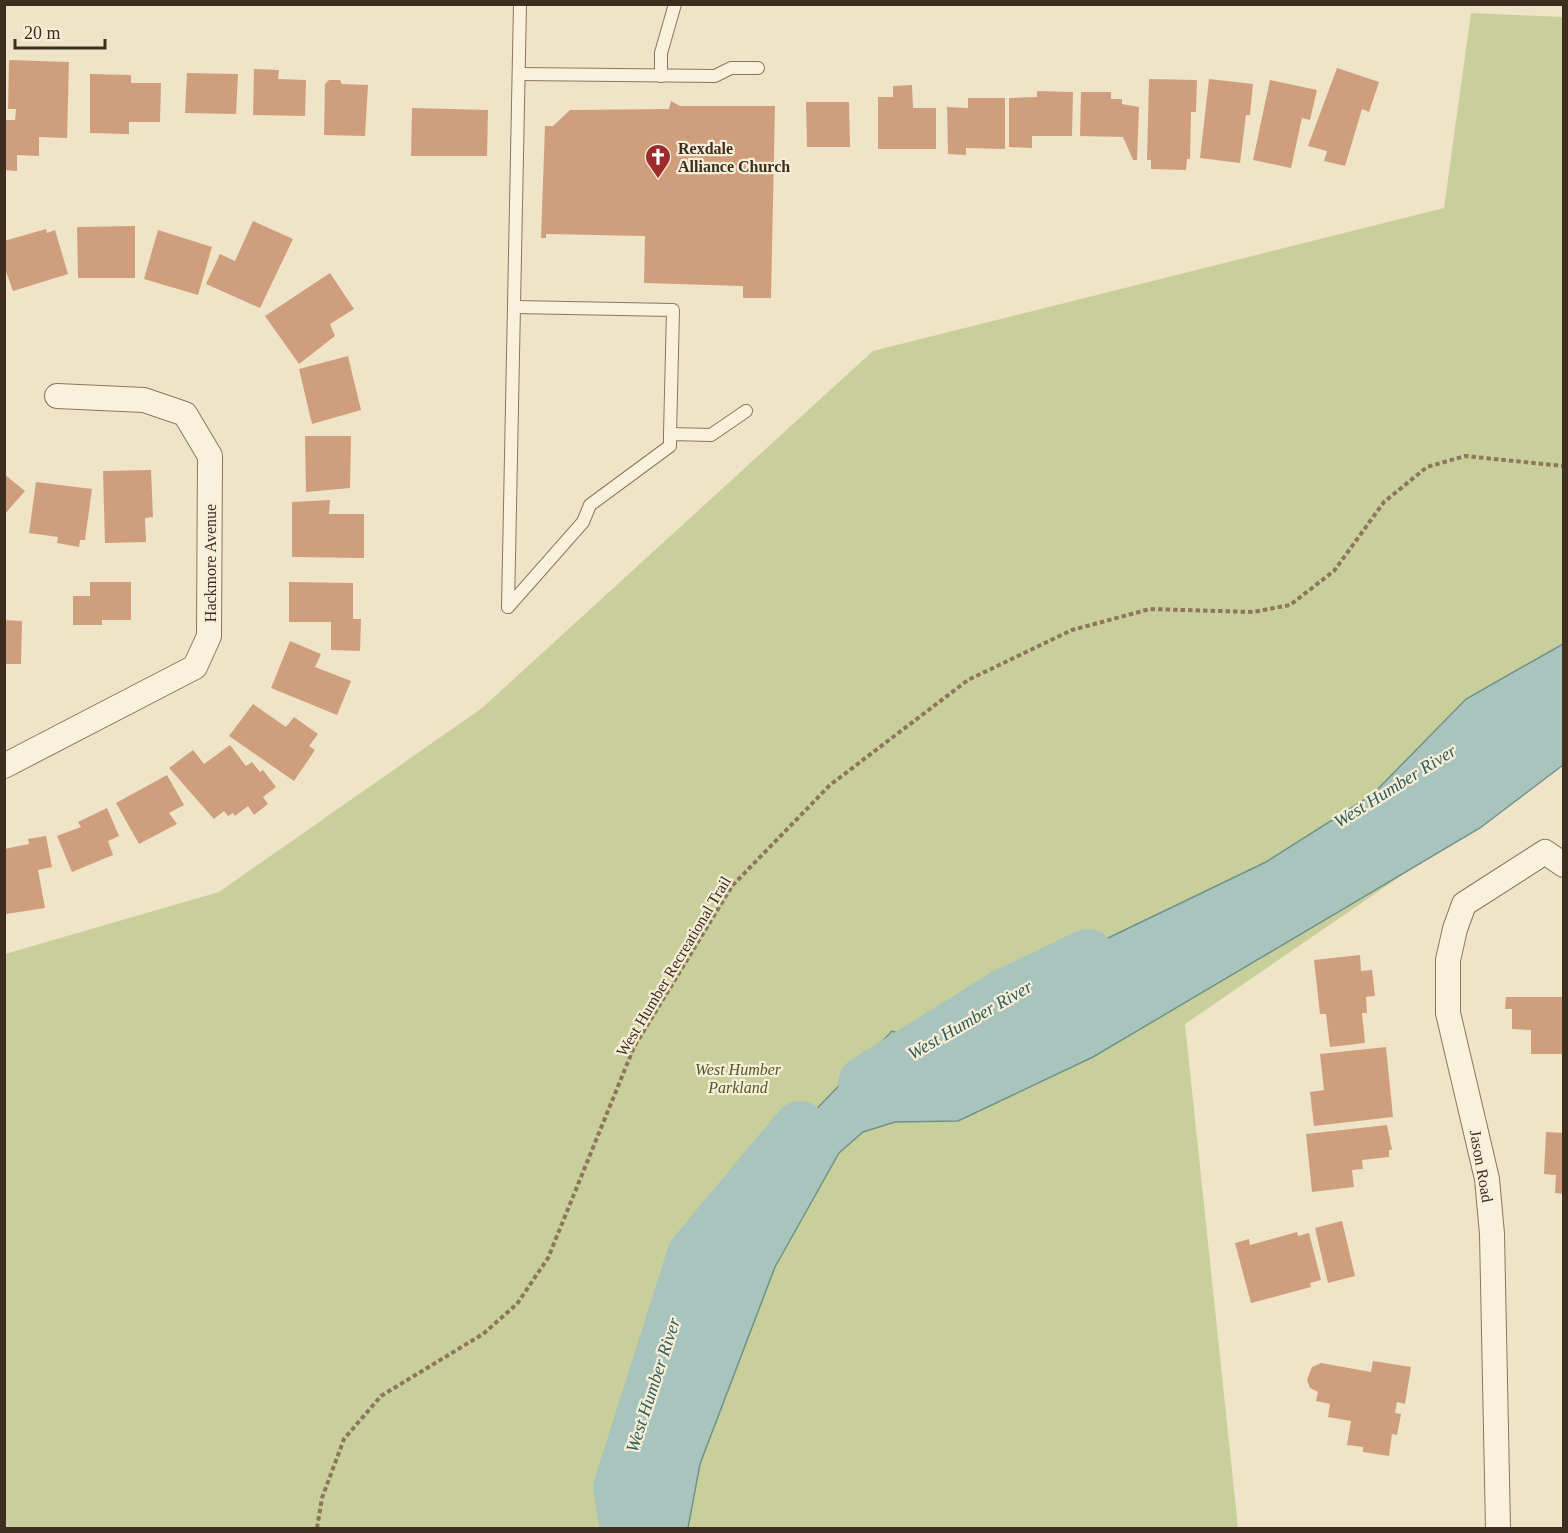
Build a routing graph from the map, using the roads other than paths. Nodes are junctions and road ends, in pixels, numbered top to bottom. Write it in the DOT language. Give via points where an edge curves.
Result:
graph roads {
  1 [pos="520,4"];
  2 [pos="675,4"];
  3 [pos="758,68"];
  4 [pos="519,74"];
  5 [pos="660,76"];
  6 [pos="515,307"];
  7 [pos="57,396"];
  8 [pos="746,411"];
  9 [pos="670,434"];
  10 [pos="4,766"];
  11 [pos="1554,859"];
  12 [pos="1498,1528"];
  1 -- 4 [label="lane"];
  2 -- 5 [label="lane" via="661,53"];
  3 -- 5 [label="lane" via="732,68 715,76"];
  4 -- 5 [label="lane"];
  4 -- 6 [label="lane"];
  6 -- 9 [label="lane" via="673,310"];
  6 -- 9 [label="lane" via="508,607 583,522 590,505 670,446"];
  7 -- 10 [label="street, Hackmore Avenue" via="144,400 185,414 210,456 209,636 195,667"];
  8 -- 9 [label="lane" via="711,435"];
  11 -- 12 [label="street, Jason Road" via="1464,904 1448,960 1448,1012 1487,1179 1492,1234"];
}
